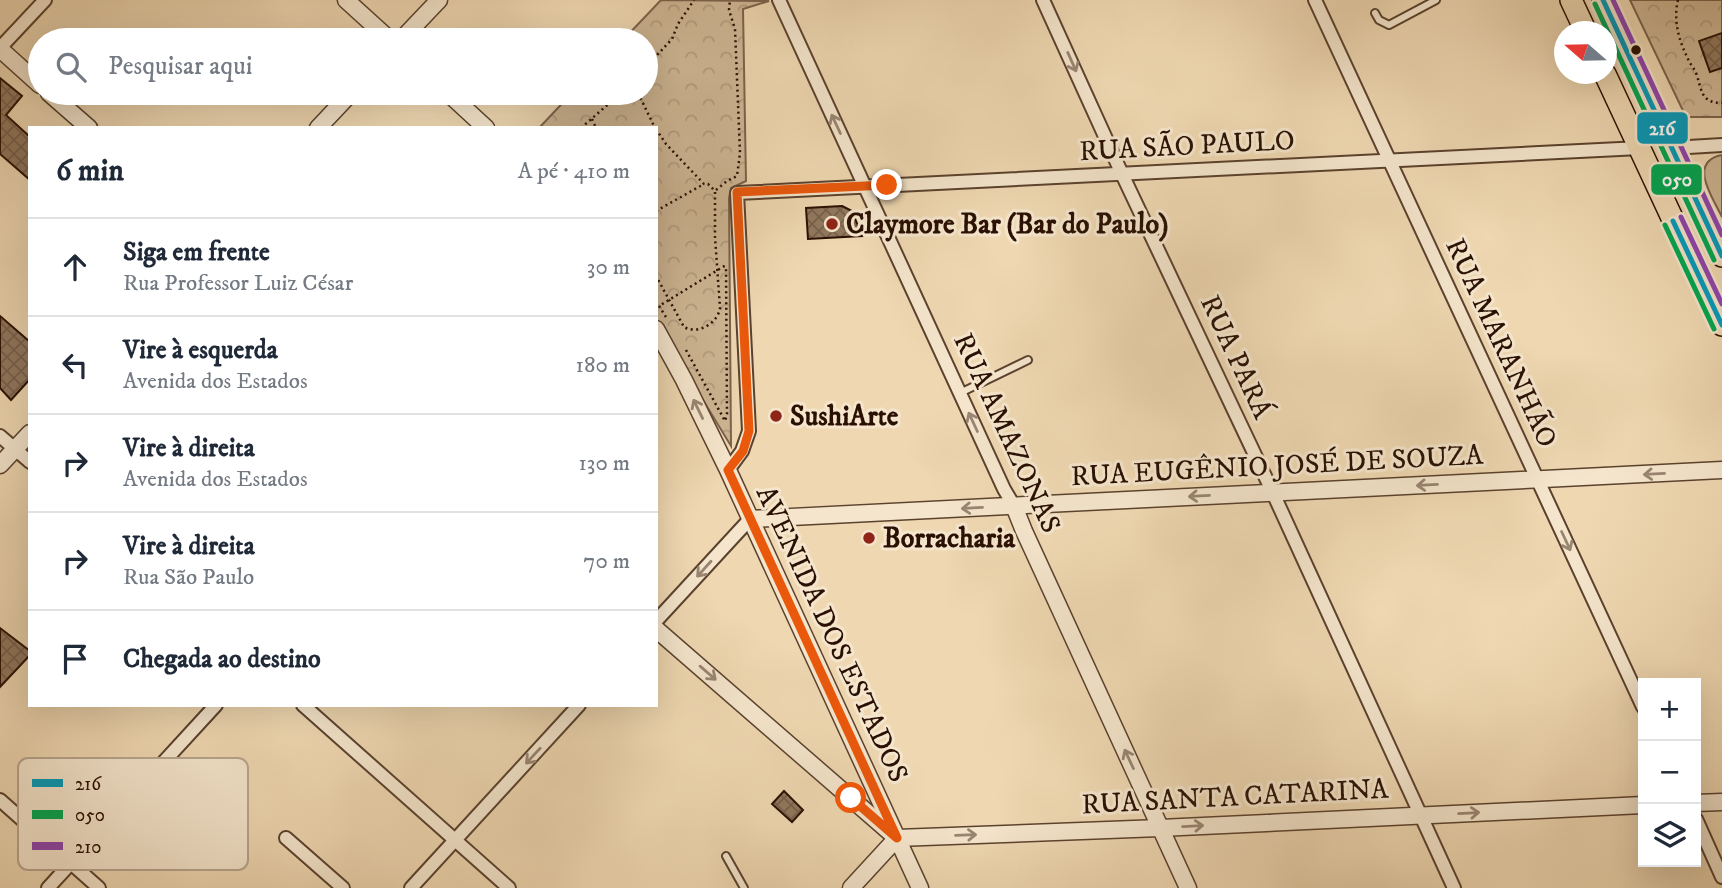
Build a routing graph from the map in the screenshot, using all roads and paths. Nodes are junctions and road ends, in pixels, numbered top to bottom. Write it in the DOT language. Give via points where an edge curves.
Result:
graph roads {
  1 [pos="45,0"];
  2 [pos="346,0"];
  3 [pos="439,0"];
  4 [pos="694,0"];
  5 [pos="730,0"];
  6 [pos="779,0"];
  7 [pos="1043,0"];
  8 [pos="1315,0"];
  9 [pos="1436,0"];
  10 [pos="1571,0"];
  11 [pos="1603,0"];
  12 [pos="1678,0"];
  13 [pos="1375,13"];
  14 [pos="1581,21"];
  15 [pos="377,28"];
  16 [pos="412,28"];
  17 [pos="0,49"];
  18 [pos="658,54"];
  19 [pos="28,74"];
  20 [pos="1610,84"];
  21 [pos="1722,103"];
  22 [pos="63,105"];
  23 [pos="340,105"];
  24 [pos="461,105"];
  25 [pos="608,105"];
  26 [pos="644,105"];
  27 [pos="592,119"];
  28 [pos="87,126"];
  29 [pos="320,126"];
  30 [pos="484,126"];
  31 [pos="583,126"];
  32 [pos="595,126"];
  33 [pos="654,126"];
  34 [pos="658,132"];
  35 [pos="1722,145"];
  36 [pos="1640,148"];
  37 [pos="1672,148"];
  38 [pos="1389,161"];
  39 [pos="1122,174"];
  40 [pos="704,184"];
  41 [pos="865,186"];
  42 [pos="715,191"];
  43 [pos="737,192"];
  44 [pos="658,210"];
  45 [pos="1722,256"];
  46 [pos="717,271"];
  47 [pos="658,280"];
  48 [pos="669,300"];
  49 [pos="661,323"];
  50 [pos="1722,325"];
  51 [pos="686,349"];
  52 [pos="1028,360"];
  53 [pos="960,393"];
  54 [pos="28,435"];
  55 [pos="0,436"];
  56 [pos="15,449"];
  57 [pos="28,460"];
  58 [pos="0,465"];
  59 [pos="728,470"];
  60 [pos="1722,470"];
  61 [pos="1537,480"];
  62 [pos="1273,493"];
  63 [pos="1014,506"];
  64 [pos="750,519"];
  65 [pos="658,619"];
  66 [pos="658,631"];
  67 [pos="1638,695"];
  68 [pos="214,707"];
  69 [pos="305,707"];
  70 [pos="577,707"];
  71 [pos="167,758"];
  72 [pos="0,800"];
  73 [pos="1722,802"];
  74 [pos="1701,803"];
  75 [pos="1638,805"];
  76 [pos="1421,815"];
  77 [pos="18,816"];
  78 [pos="1160,828"];
  79 [pos="1701,830"];
  80 [pos="286,838"];
  81 [pos="897,838"];
  82 [pos="455,840"];
  83 [pos="726,856"];
  84 [pos="65,870"];
  85 [pos="79,870"];
  86 [pos="1722,877"];
  87 [pos="48,888"];
  88 [pos="99,888"];
  89 [pos="343,888"];
  90 [pos="411,888"];
  91 [pos="509,888"];
  92 [pos="744,888"];
  93 [pos="851,888"];
  94 [pos="920,888"];
  95 [pos="1188,888"];
  96 [pos="1454,888"];
  1 -- 17 [label="street"];
  2 -- 15 [label="street"];
  3 -- 16 [label="street"];
  4 -- 18 [label="path"];
  5 -- 42 [label="path" via="740,153 737,176"];
  41 -- 6 [label="street, RUA AMAZONAS, one-way"];
  7 -- 39 [label="street, RUA PARÁ, one-way"];
  8 -- 38 [label="street, RUA MARANHÃO"];
  9 -- 13 [label="lane" via="1389,25"];
  10 -- 14 [label="main road"];
  11 -- 37 [label="main road"];
  12 -- 21 [label="path" via="1675,12 1681,43 1699,88 1704,97"];
  17 -- 19 [label="street"];
  20 -- 36 [label="main road"];
  22 -- 28 [label="street"];
  23 -- 29 [label="street"];
  24 -- 30 [label="street"];
  25 -- 27 [label="path"];
  26 -- 33 [label="path"];
  27 -- 31 [label="path"];
  27 -- 32 [label="path"];
  34 -- 40 [label="path"];
  35 -- 37 [label="street"];
  36 -- 38 [label="street, RUA SÃO PAULO"];
  36 -- 50 [label="main road"];
  37 -- 45 [label="main road"];
  38 -- 39 [label="street, RUA SÃO PAULO"];
  38 -- 61 [label="street, RUA MARANHÃO"];
  39 -- 41 [label="street, RUA SÃO PAULO"];
  39 -- 62 [label="street, RUA PARÁ"];
  40 -- 42 [label="path"];
  40 -- 44 [label="path"];
  41 -- 43 [label="street, RUA SÃO PAULO"];
  41 -- 53 [label="street, RUA AMAZONAS"];
  42 -- 46 [label="path"];
  43 -- 59 [label="street, AVENIDA DOS ESTADOS" via="749,431 743,451"];
  46 -- 48 [label="path"];
  46 -- 48 [label="path" via="720,312 707,326 684,327"];
  46 -- 51 [label="path" via="726,265 725,421"];
  47 -- 48 [label="path"];
  48 -- 49 [label="path" via="659,306"];
  59 -- 49 [label="street, one-way"];
  52 -- 53 [label="lane"];
  63 -- 53 [label="street, RUA AMAZONAS, one-way"];
  54 -- 56 [label="street"];
  55 -- 56 [label="street"];
  56 -- 57 [label="street"];
  56 -- 58 [label="street"];
  59 -- 64 [label="street, AVENIDA DOS ESTADOS"];
  60 -- 61 [label="street, RUA EUGÊNIO JOSÉ DE SOUZA, one-way"];
  61 -- 62 [label="street, RUA EUGÊNIO JOSÉ DE SOUZA, one-way"];
  61 -- 67 [label="street, RUA MARANHÃO, one-way"];
  62 -- 63 [label="street, RUA EUGÊNIO JOSÉ DE SOUZA, one-way"];
  62 -- 76 [label="street, RUA PARÁ"];
  63 -- 64 [label="street, RUA EUGÊNIO JOSÉ DE SOUZA, one-way"];
  78 -- 63 [label="street, RUA AMAZONAS, one-way"];
  64 -- 65 [label="street, one-way"];
  64 -- 81 [label="street, AVENIDA DOS ESTADOS"];
  66 -- 81 [label="street, one-way"];
  68 -- 71 [label="street"];
  69 -- 82 [label="street"];
  70 -- 82 [label="street, one-way"];
  72 -- 77 [label="street"];
  73 -- 74 [label="street"];
  76 -- 75 [label="street, RUA SANTA CATARINA, one-way"];
  78 -- 76 [label="street, RUA SANTA CATARINA, one-way"];
  76 -- 96 [label="street, RUA PARÁ"];
  81 -- 78 [label="street, RUA SANTA CATARINA, one-way"];
  78 -- 95 [label="street, RUA AMAZONAS"];
  79 -- 86 [label="street"];
  80 -- 89 [label="street"];
  81 -- 93 [label="street"];
  81 -- 94 [label="street, AVENIDA DOS ESTADOS"];
  82 -- 90 [label="street"];
  82 -- 91 [label="street"];
  83 -- 92 [label="lane"];
  84 -- 87 [label="street"];
  85 -- 88 [label="street"];
}
